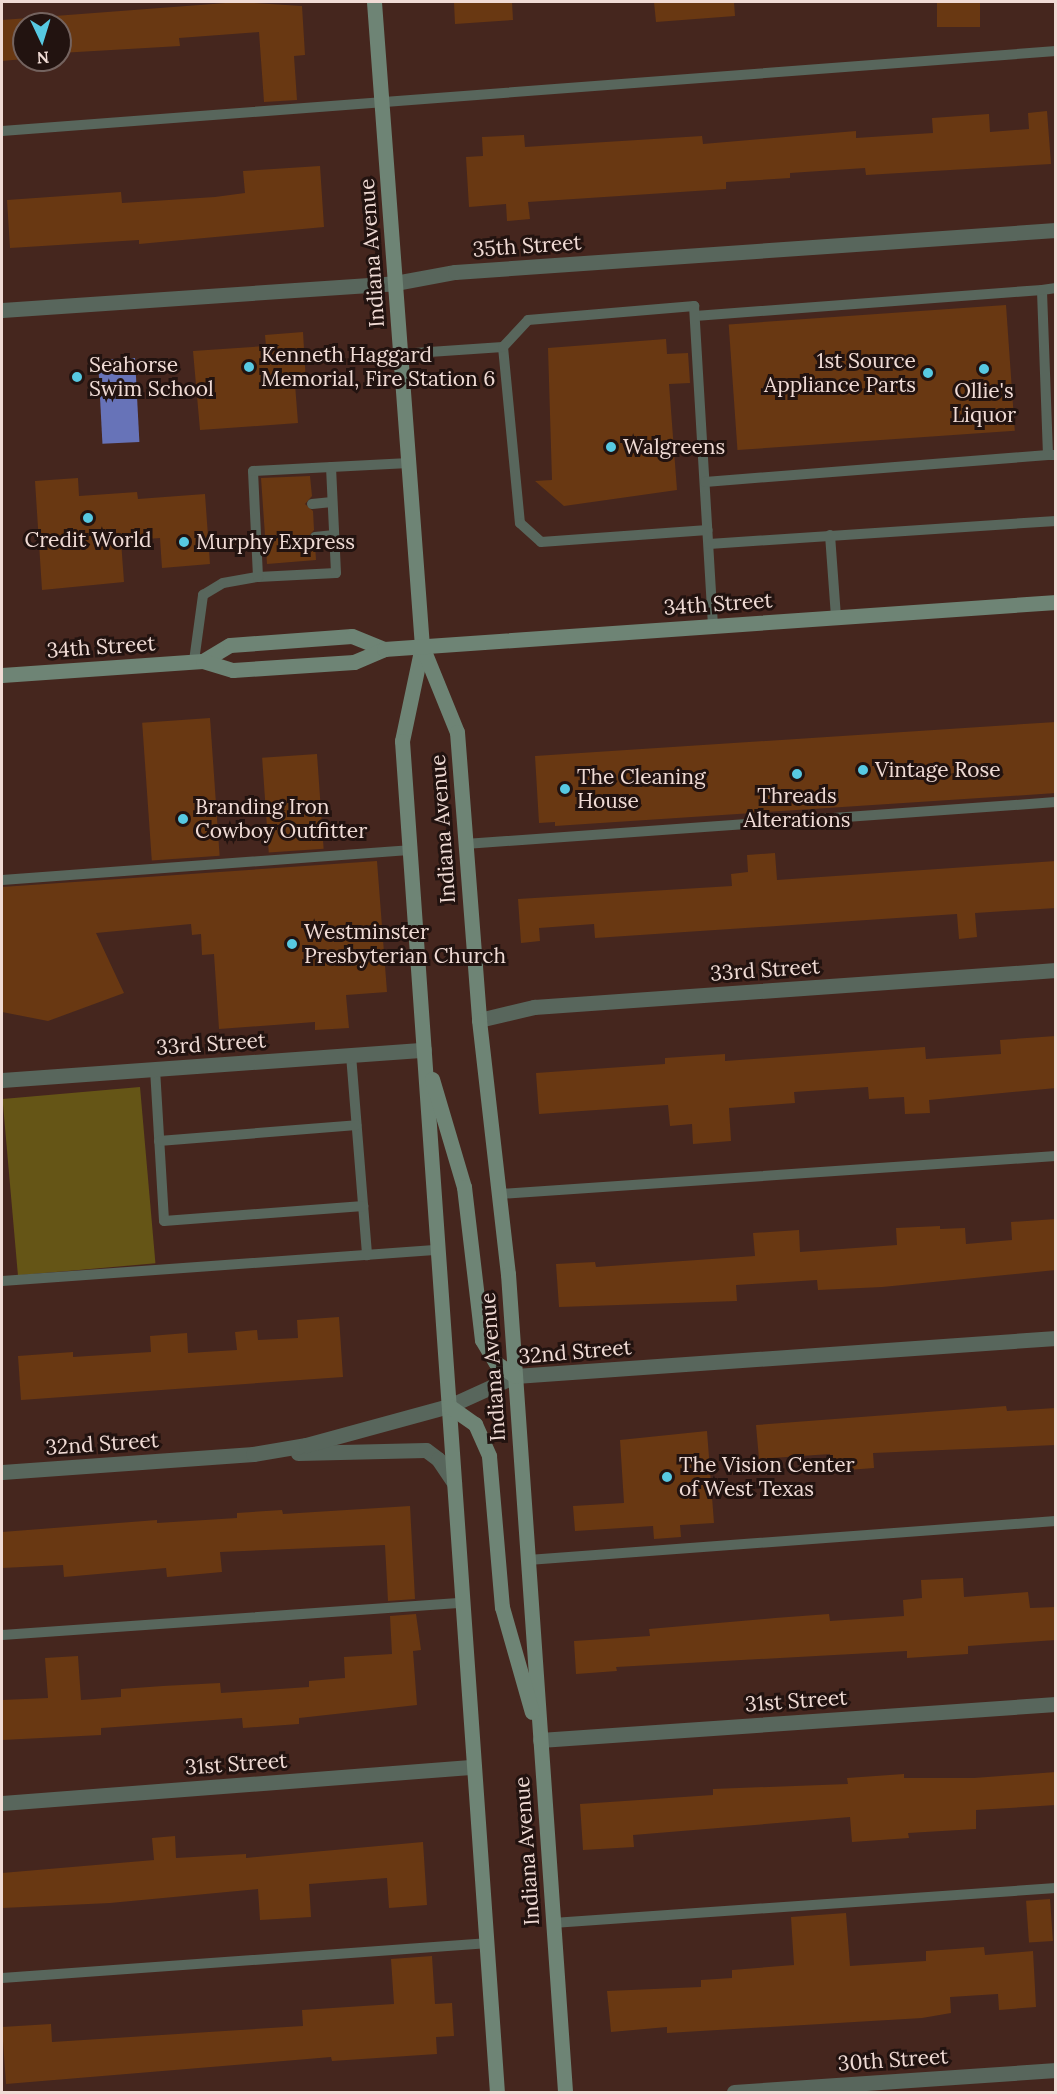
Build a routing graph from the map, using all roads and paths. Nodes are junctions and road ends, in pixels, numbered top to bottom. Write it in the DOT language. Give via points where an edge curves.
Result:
graph roads {
  1 [pos="374,2"];
  2 [pos="1056,51"];
  3 [pos="382,101"];
  4 [pos="2,131"];
  5 [pos="1056,230"];
  6 [pos="396,283"];
  7 [pos="1056,288"];
  8 [pos="1042,290"];
  9 [pos="2,310"];
  10 [pos="695,316"];
  11 [pos="503,347"];
  12 [pos="400,354"];
  13 [pos="1052,455"];
  14 [pos="409,463"];
  15 [pos="331,467"];
  16 [pos="705,482"];
  17 [pos="332,502"];
  18 [pos="312,504"];
  19 [pos="1056,521"];
  20 [pos="708,530"];
  21 [pos="334,535"];
  22 [pos="830,535"];
  23 [pos="315,537"];
  24 [pos="709,544"];
  25 [pos="258,577"];
  26 [pos="1056,602"];
  27 [pos="837,617"];
  28 [pos="713,626"];
  29 [pos="422,645"];
  30 [pos="384,649"];
  31 [pos="199,661"];
  32 [pos="2,675"];
  33 [pos="1056,802"];
  34 [pos="465,844"];
  35 [pos="409,850"];
  36 [pos="2,880"];
  37 [pos="1056,970"];
  38 [pos="479,1020"];
  39 [pos="424,1050"];
  40 [pos="351,1055"];
  41 [pos="154,1069"];
  42 [pos="2,1080"];
  43 [pos="356,1125"];
  44 [pos="159,1141"];
  45 [pos="1056,1156"];
  46 [pos="500,1194"];
  47 [pos="363,1206"];
  48 [pos="438,1250"];
  49 [pos="367,1255"];
  50 [pos="2,1281"];
  51 [pos="1056,1338"];
  52 [pos="515,1376"];
  53 [pos="449,1406"];
  54 [pos="254,1454"];
  55 [pos="2,1472"];
  56 [pos="454,1483"];
  57 [pos="1056,1521"];
  58 [pos="528,1560"];
  59 [pos="462,1603"];
  60 [pos="2,1635"];
  61 [pos="1056,1704"];
  62 [pos="540,1740"];
  63 [pos="474,1767"];
  64 [pos="2,1803"];
  65 [pos="1056,1888"];
  66 [pos="553,1923"];
  67 [pos="486,1942"];
  68 [pos="2,1978"];
  69 [pos="1056,2070"];
  70 [pos="497,2092"];
  71 [pos="565,2092"];
  72 [pos="734,2092"];
  1 -- 3 [label="main road, Indiana Avenue"];
  2 -- 3 [label="lane"];
  3 -- 4 [label="lane"];
  3 -- 6 [label="main road, Indiana Avenue"];
  5 -- 6 [label="street, 35th Street" via="455,272"];
  6 -- 9 [label="street, 35th Street"];
  6 -- 12 [label="main road, Indiana Avenue"];
  7 -- 8 [label="lane"];
  8 -- 10 [label="lane"];
  8 -- 13 [label="lane"];
  10 -- 11 [label="lane" via="694,306 528,320"];
  10 -- 16 [label="lane"];
  11 -- 12 [label="lane"];
  11 -- 20 [label="lane" via="520,523 541,542"];
  12 -- 14 [label="main road, Indiana Avenue"];
  13 -- 16 [label="lane"];
  14 -- 15 [label="lane"];
  14 -- 29 [label="main road, Indiana Avenue"];
  15 -- 17 [label="lane"];
  15 -- 25 [label="lane" via="253,471 261,541"];
  16 -- 20 [label="lane"];
  17 -- 18 [label="lane"];
  17 -- 21 [label="lane"];
  19 -- 22 [label="lane"];
  20 -- 24 [label="lane"];
  21 -- 23 [label="lane"];
  21 -- 25 [label="lane" via="336,573"];
  22 -- 24 [label="lane"];
  22 -- 27 [label="lane"];
  24 -- 28 [label="lane"];
  25 -- 31 [label="lane" via="223,583 202,596"];
  26 -- 27 [label="main road, 34th Street"];
  27 -- 28 [label="main road, 34th Street"];
  28 -- 29 [label="main road, 34th Street"];
  29 -- 30 [label="main road, 34th Street"];
  29 -- 34 [label="main road, Indiana Avenue" via="457,732"];
  29 -- 35 [label="main road, Indiana Avenue" via="402,741"];
  30 -- 31 [label="main road, 34th Street" via="354,662 233,670"];
  30 -- 31 [label="main road, 34th Street" via="352,636 230,645"];
  31 -- 32 [label="main road, 34th Street"];
  33 -- 34 [label="lane"];
  34 -- 38 [label="main road, Indiana Avenue"];
  35 -- 36 [label="lane"];
  35 -- 39 [label="main road, Indiana Avenue"];
  37 -- 38 [label="street, 33rd Street" via="534,1007"];
  38 -- 46 [label="main road, Indiana Avenue"];
  39 -- 40 [label="street, 33rd Street"];
  39 -- 48 [label="main road, Indiana Avenue"];
  39 -- 52 [label="main road" via="464,1187 482,1340 496,1363"];
  40 -- 41 [label="street, 33rd Street"];
  40 -- 43 [label="lane"];
  41 -- 42 [label="street, 33rd Street"];
  41 -- 44 [label="lane"];
  43 -- 44 [label="lane"];
  43 -- 47 [label="lane"];
  44 -- 47 [label="lane" via="164,1221"];
  45 -- 46 [label="lane"];
  46 -- 52 [label="main road, Indiana Avenue"];
  47 -- 49 [label="lane"];
  48 -- 49 [label="lane"];
  48 -- 53 [label="main road, Indiana Avenue"];
  49 -- 50 [label="lane"];
  51 -- 52 [label="street, 32nd Street"];
  52 -- 53 [label="street, 32nd Street"];
  52 -- 58 [label="main road, Indiana Avenue"];
  53 -- 54 [label="street, 32nd Street" via="306,1445"];
  53 -- 56 [label="main road, Indiana Avenue"];
  53 -- 62 [label="main road" via="475,1424 489,1456 502,1607"];
  54 -- 55 [label="street, 32nd Street"];
  54 -- 56 [label="street" via="417,1449 433,1454"];
  56 -- 59 [label="main road, Indiana Avenue"];
  57 -- 58 [label="lane"];
  58 -- 62 [label="main road, Indiana Avenue"];
  59 -- 60 [label="lane"];
  59 -- 63 [label="main road, Indiana Avenue"];
  61 -- 62 [label="street, 31st Street"];
  62 -- 66 [label="main road, Indiana Avenue"];
  63 -- 64 [label="street, 31st Street"];
  63 -- 67 [label="main road, Indiana Avenue"];
  65 -- 66 [label="lane"];
  66 -- 71 [label="main road, Indiana Avenue"];
  67 -- 68 [label="lane"];
  67 -- 70 [label="main road, Indiana Avenue"];
  69 -- 72 [label="street, 30th Street"];
}
